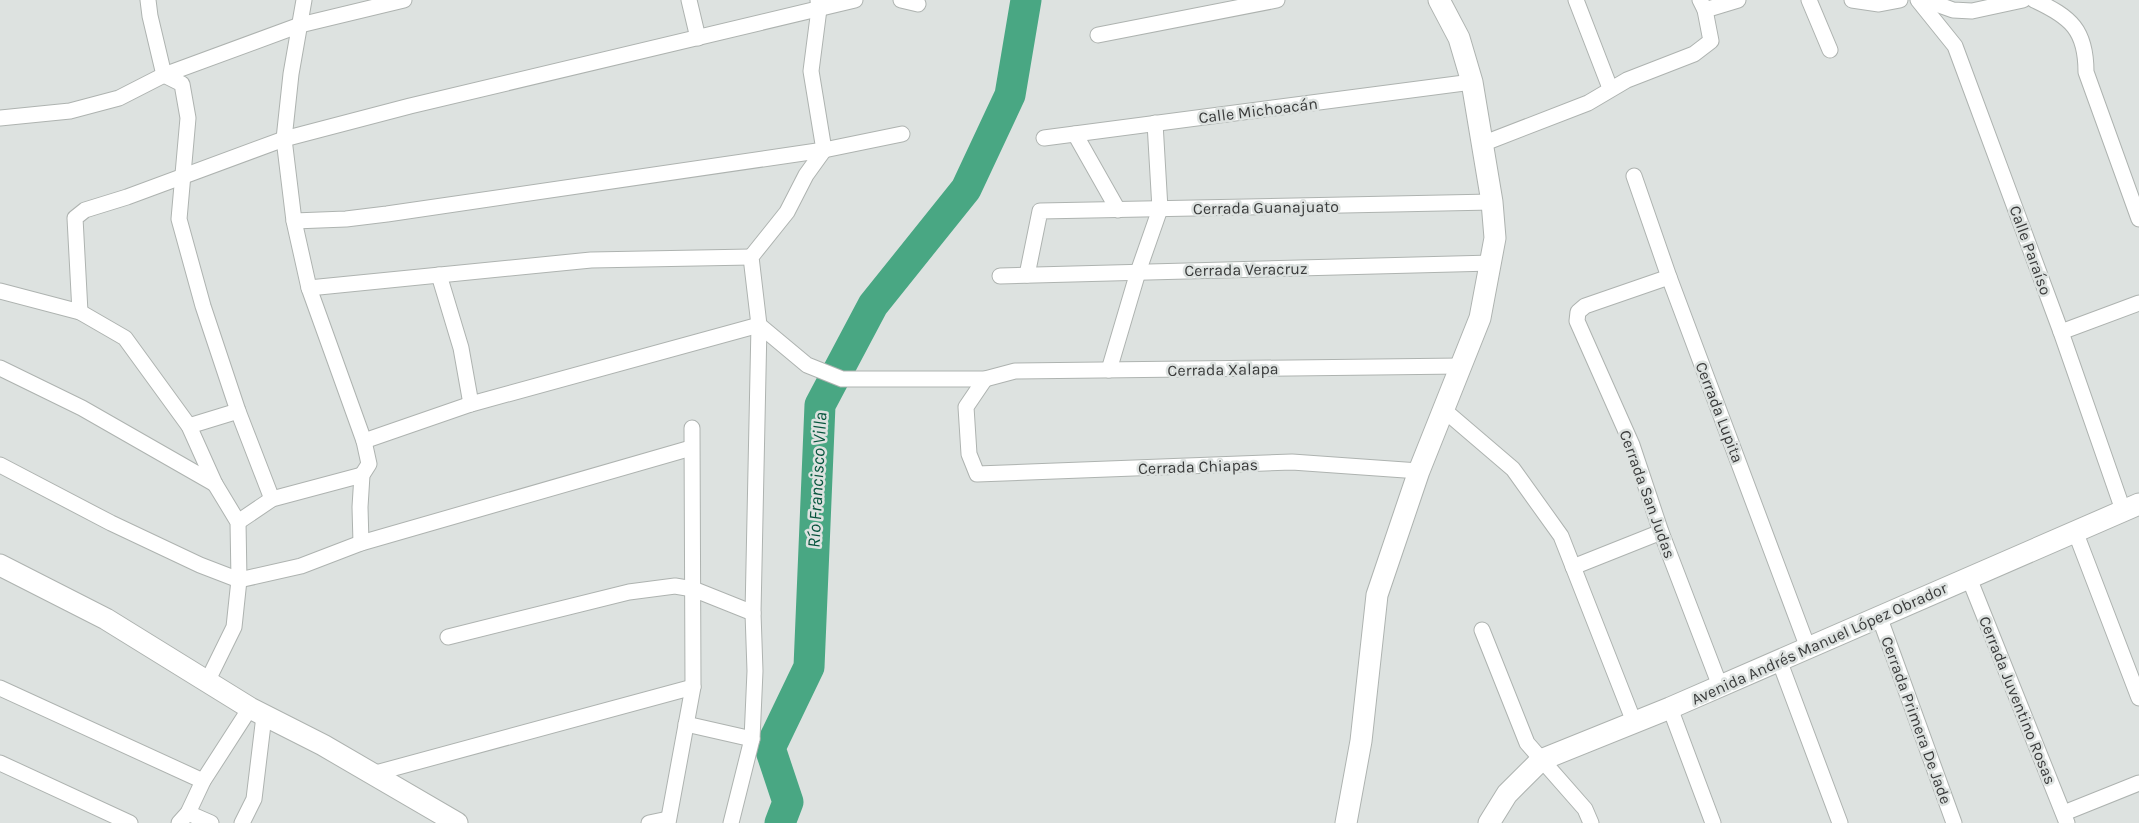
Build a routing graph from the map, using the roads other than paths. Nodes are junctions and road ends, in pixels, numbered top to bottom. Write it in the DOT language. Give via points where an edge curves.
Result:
graph roads {
  1 [pos="148,0"];
  2 [pos="304,0"];
  3 [pos="404,0"];
  4 [pos="689,0"];
  5 [pos="855,0"];
  6 [pos="901,0"];
  7 [pos="1277,0"];
  8 [pos="1439,0"];
  9 [pos="1576,0"];
  10 [pos="1738,0"];
  11 [pos="1808,0"];
  12 [pos="1852,0"];
  13 [pos="1900,0"];
  14 [pos="1918,0"];
  15 [pos="1925,0"];
  16 [pos="2023,0"];
  17 [pos="2034,0"];
  18 [pos="818,4"];
  19 [pos="918,4"];
  20 [pos="1702,5"];
  21 [pos="300,25"];
  22 [pos="1098,35"];
  23 [pos="698,38"];
  24 [pos="1830,50"];
  25 [pos="164,75"];
  26 [pos="1472,82"];
  27 [pos="1610,88"];
  28 [pos="0,118"];
  29 [pos="1155,123"];
  30 [pos="902,134"];
  31 [pos="1074,134"];
  32 [pos="1044,138"];
  33 [pos="284,139"];
  34 [pos="1482,144"];
  35 [pos="824,150"];
  36 [pos="1634,176"];
  37 [pos="182,177"];
  38 [pos="1492,202"];
  39 [pos="1160,209"];
  40 [pos="1118,210"];
  41 [pos="2139,219"];
  42 [pos="294,222"];
  43 [pos="751,257"];
  44 [pos="1492,263"];
  45 [pos="1138,272"];
  46 [pos="440,274"];
  47 [pos="1027,275"];
  48 [pos="1000,276"];
  49 [pos="1669,277"];
  50 [pos="309,288"];
  51 [pos="0,291"];
  52 [pos="2139,304"];
  53 [pos="80,312"];
  54 [pos="760,325"];
  55 [pos="2061,332"];
  56 [pos="1461,366"];
  57 [pos="0,368"];
  58 [pos="1109,370"];
  59 [pos="985,379"];
  60 [pos="471,404"];
  61 [pos="1444,410"];
  62 [pos="238,411"];
  63 [pos="188,426"];
  64 [pos="692,428"];
  65 [pos="364,440"];
  66 [pos="691,448"];
  67 [pos="0,465"];
  68 [pos="1419,471"];
  69 [pos="362,475"];
  70 [pos="215,484"];
  71 [pos="272,500"];
  72 [pos="2131,507"];
  73 [pos="238,522"];
  74 [pos="2075,531"];
  75 [pos="1660,532"];
  76 [pos="361,543"];
  77 [pos="0,565"];
  78 [pos="1573,567"];
  79 [pos="1968,578"];
  80 [pos="239,580"];
  81 [pos="693,589"];
  82 [pos="753,613"];
  83 [pos="1879,616"];
  84 [pos="1482,630"];
  85 [pos="448,636"];
  86 [pos="1808,648"];
  87 [pos="1779,660"];
  88 [pos="207,682"];
  89 [pos="1720,686"];
  90 [pos="693,687"];
  91 [pos="0,688"];
  92 [pos="2139,698"];
  93 [pos="1670,708"];
  94 [pos="257,712"];
  95 [pos="1634,722"];
  96 [pos="686,724"];
  97 [pos="752,739"];
  98 [pos="1541,760"];
  99 [pos="0,762"];
  100 [pos="372,774"];
  101 [pos="203,781"];
  102 [pos="2139,783"];
  103 [pos="183,818"];
  104 [pos="2066,818"];
  105 [pos="668,821"];
  106 [pos="130,823"];
  107 [pos="210,823"];
  108 [pos="242,823"];
  109 [pos="457,823"];
  110 [pos="649,823"];
  111 [pos="731,823"];
  112 [pos="1346,823"];
  113 [pos="1489,823"];
  114 [pos="1591,823"];
  115 [pos="1713,823"];
  116 [pos="1840,823"];
  117 [pos="1954,823"];
  1 -- 25 [label="street"];
  2 -- 21 [label="street"];
  3 -- 21 [label="street"];
  4 -- 23 [label="street"];
  5 -- 18 [label="street"];
  6 -- 19 [label="street"];
  7 -- 22 [label="street"];
  8 -- 26 [label="main road" via="1459,38"];
  9 -- 27 [label="street"];
  10 -- 20 [label="street"];
  11 -- 24 [label="street"];
  12 -- 13 [label="street" via="1879,4"];
  14 -- 55 [label="street, Calle Paraíso" via="1955,46"];
  15 -- 16 [label="street" via="1953,10 1972,11"];
  17 -- 41 [label="street" via="2055,10 2074,25 2086,52 2086,72"];
  18 -- 23 [label="street"];
  18 -- 35 [label="street" via="811,71"];
  20 -- 27 [label="street" via="1711,40 1694,54"];
  21 -- 25 [label="street"];
  21 -- 33 [label="street"];
  23 -- 33 [label="street"];
  25 -- 28 [label="street" via="119,98 70,111"];
  25 -- 37 [label="street" via="182,84 185,96 188,118"];
  26 -- 29 [label="street, Calle Michoacán"];
  26 -- 34 [label="main road"];
  27 -- 34 [label="street" via="1588,103"];
  29 -- 31 [label="street, Calle Michoacán"];
  29 -- 39 [label="street"];
  30 -- 35 [label="street"];
  31 -- 32 [label="street, Calle Michoacán"];
  31 -- 40 [label="street"];
  33 -- 37 [label="street"];
  33 -- 42 [label="street"];
  34 -- 38 [label="main road"];
  35 -- 42 [label="street" via="387,214"];
  35 -- 43 [label="street" via="806,175 787,212"];
  36 -- 49 [label="street, Cerrada Lupita"];
  37 -- 53 [label="street" via="84,210 75,218"];
  37 -- 62 [label="street" via="179,219 203,306"];
  38 -- 39 [label="street, Cerrada Guanajuato"];
  38 -- 44 [label="main road" via="1495,238"];
  39 -- 40 [label="street, Cerrada Guanajuato"];
  39 -- 45 [label="street"];
  40 -- 47 [label="street, Cerrada Guanajuato" via="1040,211"];
  42 -- 50 [label="street"];
  43 -- 46 [label="street" via="591,260"];
  43 -- 54 [label="street"];
  44 -- 45 [label="street, Cerrada Veracruz"];
  44 -- 56 [label="main road" via="1480,318"];
  45 -- 47 [label="street, Cerrada Veracruz"];
  45 -- 58 [label="street"];
  46 -- 50 [label="street"];
  46 -- 60 [label="street" via="461,348"];
  47 -- 48 [label="street, Cerrada Veracruz"];
  49 -- 75 [label="street, Cerrada San Judas" via="1584,306 1578,312 1577,321 1632,446"];
  49 -- 86 [label="street, Cerrada Lupita"];
  50 -- 65 [label="street"];
  51 -- 53 [label="street"];
  52 -- 55 [label="street"];
  53 -- 63 [label="street" via="125,338"];
  54 -- 59 [label="street, Cerrada Xalapa" via="807,365 842,379"];
  54 -- 60 [label="street"];
  54 -- 82 [label="street"];
  55 -- 72 [label="street, Calle Paraíso"];
  56 -- 58 [label="street, Cerrada Xalapa"];
  56 -- 61 [label="main road"];
  57 -- 70 [label="street" via="82,408"];
  58 -- 59 [label="street, Cerrada Xalapa" via="1015,371"];
  59 -- 68 [label="street, Cerrada Chiapas" via="966,407 969,454 977,474 1292,462"];
  60 -- 65 [label="street"];
  61 -- 68 [label="main road"];
  61 -- 78 [label="street" via="1513,469 1561,536"];
  62 -- 63 [label="street"];
  62 -- 71 [label="street"];
  63 -- 70 [label="street"];
  64 -- 66 [label="street"];
  65 -- 69 [label="street" via="369,464"];
  66 -- 76 [label="street"];
  66 -- 81 [label="street"];
  67 -- 80 [label="street" via="111,523"];
  68 -- 112 [label="main road" via="1377,595 1360,741"];
  69 -- 71 [label="street"];
  69 -- 76 [label="street"];
  70 -- 73 [label="street"];
  71 -- 73 [label="street"];
  72 -- 74 [label="main road, Avenida Andrés Manuel López Obrador"];
  73 -- 80 [label="street"];
  74 -- 79 [label="main road, Avenida Andrés Manuel López Obrador"];
  74 -- 92 [label="street"];
  75 -- 78 [label="street"];
  75 -- 89 [label="street, Cerrada San Judas"];
  76 -- 80 [label="street" via="301,566"];
  77 -- 88 [label="main road" via="106,619"];
  78 -- 95 [label="street"];
  79 -- 83 [label="main road, Avenida Andrés Manuel López Obrador"];
  79 -- 104 [label="street, Cerrada Juventino Rosas"];
  80 -- 88 [label="street" via="234,627"];
  81 -- 82 [label="street"];
  81 -- 85 [label="street" via="675,586 629,592"];
  81 -- 90 [label="street"];
  82 -- 97 [label="street"];
  83 -- 86 [label="main road, Avenida Andrés Manuel López Obrador"];
  83 -- 117 [label="street, Cerrada Primera De Jade"];
  84 -- 98 [label="street" via="1527,743"];
  86 -- 87 [label="main road, Avenida Andrés Manuel López Obrador"];
  87 -- 89 [label="main road, Avenida Andrés Manuel López Obrador"];
  87 -- 116 [label="street"];
  88 -- 94 [label="main road"];
  89 -- 93 [label="main road, Avenida Andrés Manuel López Obrador"];
  90 -- 96 [label="street"];
  90 -- 100 [label="street"];
  91 -- 101 [label="street"];
  93 -- 95 [label="main road, Avenida Andrés Manuel López Obrador"];
  93 -- 115 [label="street"];
  94 -- 100 [label="main road"];
  94 -- 101 [label="street"];
  94 -- 108 [label="street" via="254,798"];
  95 -- 98 [label="main road, Avenida Andrés Manuel López Obrador"];
  96 -- 97 [label="street"];
  96 -- 105 [label="street"];
  97 -- 111 [label="street"];
  98 -- 113 [label="main road, Avenida Andrés Manuel López Obrador" via="1507,794"];
  98 -- 114 [label="street" via="1585,809"];
  99 -- 106 [label="street"];
  100 -- 109 [label="main road"];
  101 -- 103 [label="street"];
  102 -- 104 [label="street"];
  103 -- 107 [label="street"];
  105 -- 110 [label="street"];
}
